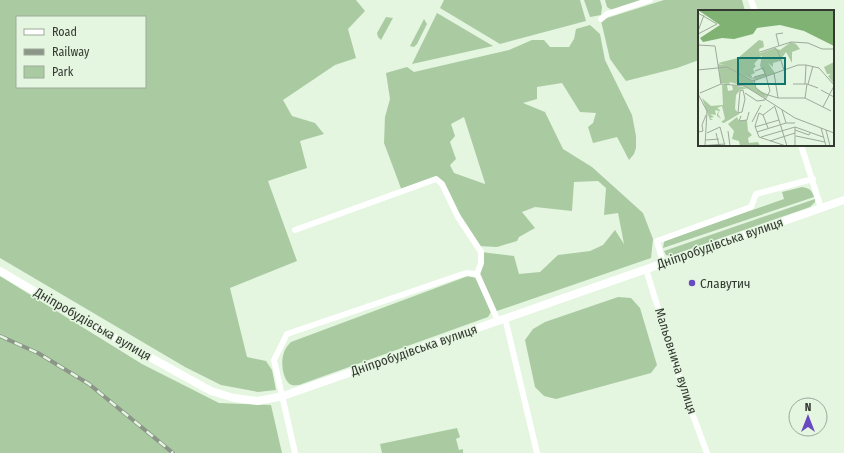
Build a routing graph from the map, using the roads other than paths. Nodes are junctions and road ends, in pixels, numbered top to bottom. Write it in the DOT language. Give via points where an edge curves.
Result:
graph roads {
  1 [pos="650,0"];
  2 [pos="751,0"];
  3 [pos="754,10"];
  4 [pos="601,19"];
  5 [pos="801,146"];
  6 [pos="813,179"];
  7 [pos="844,200"];
  8 [pos="822,208"];
  9 [pos="295,230"];
  10 [pos="663,262"];
  11 [pos="646,269"];
  12 [pos="0,270"];
  13 [pos="477,274"];
  14 [pos="501,320"];
  15 [pos="282,396"];
  16 [pos="295,453"];
  17 [pos="537,453"];
  18 [pos="707,453"];
  1 -- 4 [label="street" via="608,14"];
  2 -- 3 [label="street"];
  5 -- 6 [label="street"];
  6 -- 8 [label="street"];
  6 -- 10 [label="street" via="756,194 751,208 657,242"];
  7 -- 8 [label="street, Дніпробудівська вулиця"];
  8 -- 10 [label="street, Дніпробудівська вулиця"];
  9 -- 13 [label="street" via="436,179 442,184 458,217 481,252"];
  10 -- 11 [label="street, Дніпробудівська вулиця"];
  11 -- 14 [label="street, Дніпробудівська вулиця"];
  11 -- 18 [label="street, Мальовнича вулиця" via="681,383"];
  12 -- 15 [label="street, Дніпробудівська вулиця" via="90,324 211,391 234,398 258,401"];
  13 -- 14 [label="street"];
  13 -- 15 [label="street" via="466,273 287,334 274,360"];
  14 -- 15 [label="street, Дніпробудівська вулиця"];
  14 -- 17 [label="street"];
  15 -- 16 [label="street"];
}
